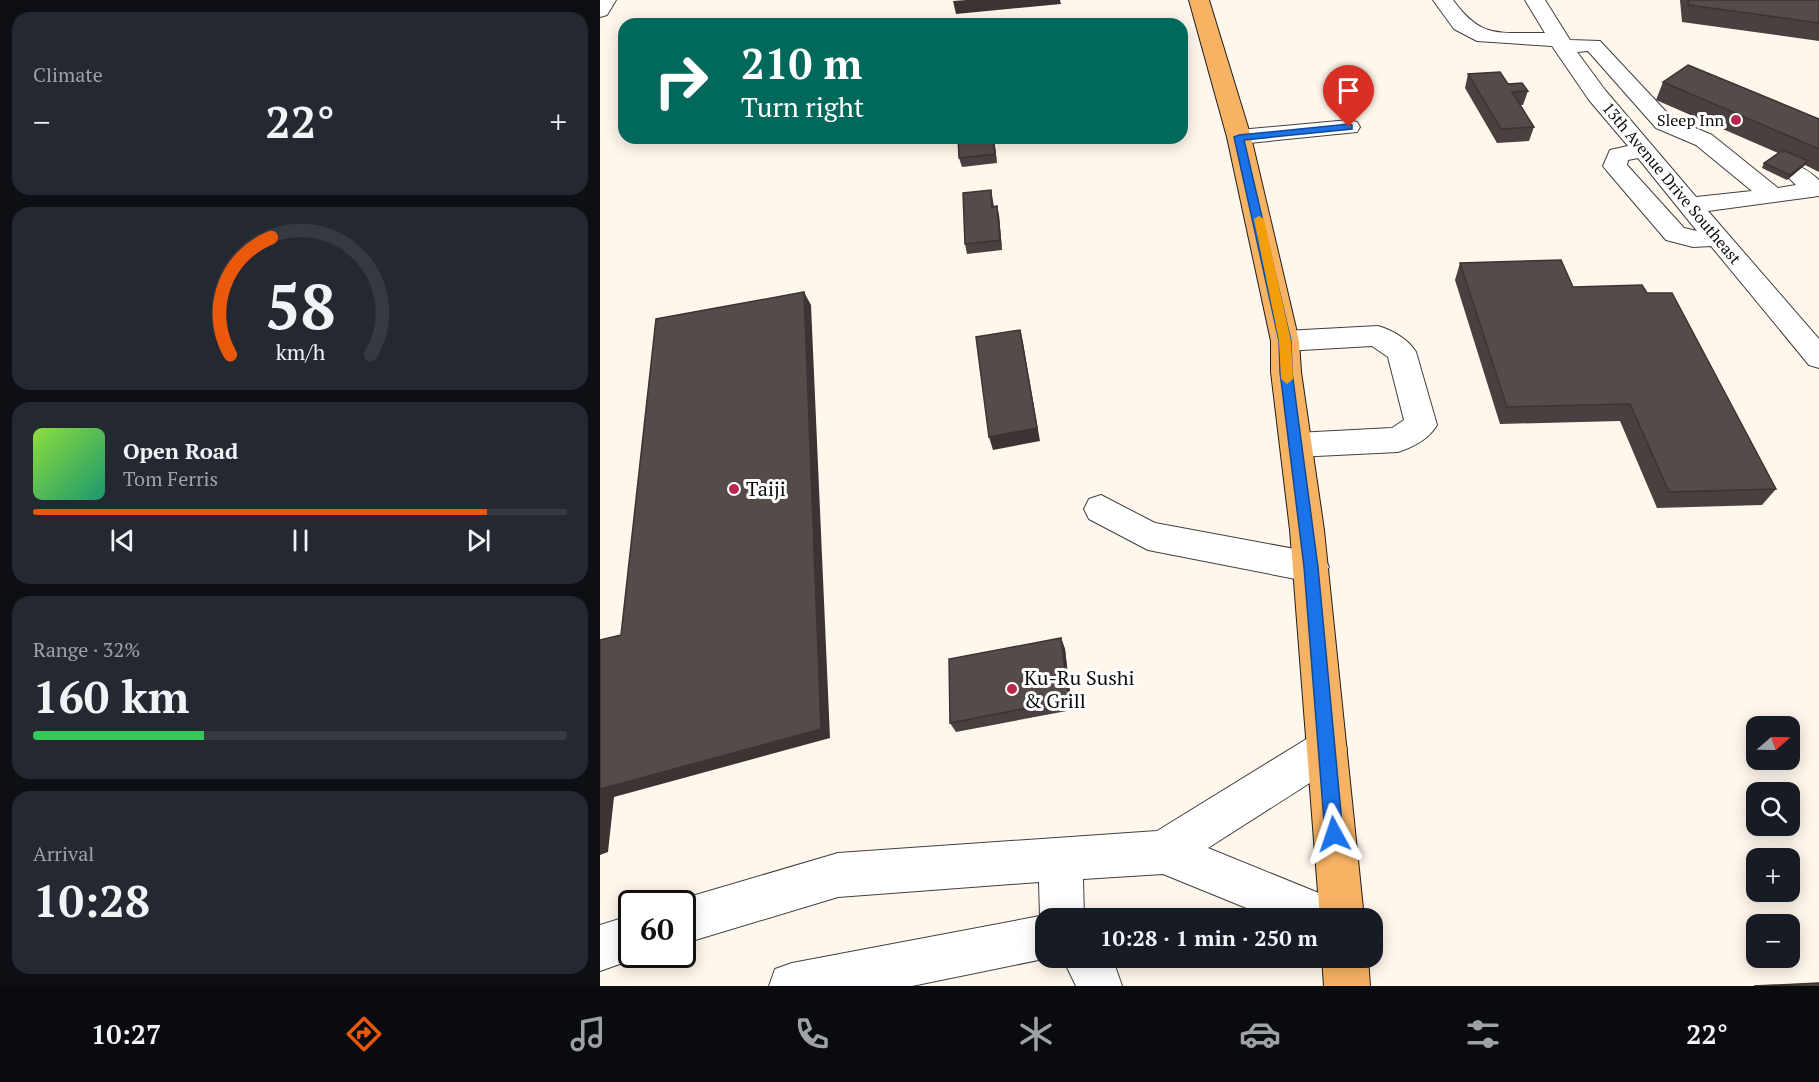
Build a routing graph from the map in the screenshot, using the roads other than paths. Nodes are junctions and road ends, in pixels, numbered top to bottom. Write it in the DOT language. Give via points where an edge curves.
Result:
graph roads {
  1 [pos="606,0"];
  2 [pos="1199,0"];
  3 [pos="1443,0"];
  4 [pos="1535,0"];
  5 [pos="600,11"];
  6 [pos="1560,44"];
  7 [pos="1349,127"];
  8 [pos="1239,137"];
  9 [pos="1644,150"];
  10 [pos="1719,152"];
  11 [pos="1760,159"];
  12 [pos="1796,173"];
  13 [pos="1773,196"];
  14 [pos="1690,205"];
  15 [pos="1718,238"];
  16 [pos="1285,341"];
  17 [pos="1819,358"];
  18 [pos="1296,445"];
  19 [pos="1101,509"];
  20 [pos="1311,567"];
  21 [pos="1326,749"];
  22 [pos="1163,852"];
  23 [pos="1061,858"];
  24 [pos="1062,908"];
  25 [pos="1300,908"];
  26 [pos="1341,908"];
  27 [pos="696,918"];
  28 [pos="1035,939"];
  29 [pos="618,942"];
  30 [pos="600,948"];
  31 [pos="1093,968"];
  32 [pos="1346,968"];
  33 [pos="792,986"];
  34 [pos="1099,986"];
  35 [pos="1347,986"];
  1 -- 5 [label="street"];
  2 -- 8 [label="main road"];
  3 -- 6 [label="street" via="1461,25 1484,37"];
  4 -- 6 [label="street, 13th Avenue Drive Southeast"];
  6 -- 9 [label="street, 13th Avenue Drive Southeast"];
  6 -- 10 [label="street" via="1593,45 1664,123 1704,140"];
  7 -- 8 [label="street"];
  8 -- 16 [label="main road"];
  9 -- 14 [label="street, 13th Avenue Drive Southeast"];
  9 -- 15 [label="street" via="1618,155 1616,165 1675,234 1693,239"];
  10 -- 11 [label="street"];
  10 -- 13 [label="street"];
  12 -- 13 [label="street" via="1812,190"];
  13 -- 14 [label="street"];
  14 -- 15 [label="street, 13th Avenue Drive Southeast"];
  15 -- 17 [label="street, 13th Avenue Drive Southeast"];
  16 -- 18 [label="main road"];
  16 -- 18 [label="street" via="1378,336 1401,352 1421,425 1398,440"];
  18 -- 20 [label="main road"];
  19 -- 20 [label="street" via="1148,536"];
  20 -- 21 [label="main road"];
  21 -- 22 [label="street"];
  21 -- 26 [label="main road"];
  22 -- 23 [label="street"];
  22 -- 25 [label="street"];
  23 -- 24 [label="street"];
  23 -- 27 [label="street" via="838,875"];
  28 -- 33 [label="street"];
  29 -- 30 [label="street"];
  31 -- 34 [label="street"];
  32 -- 35 [label="main road"];
}
